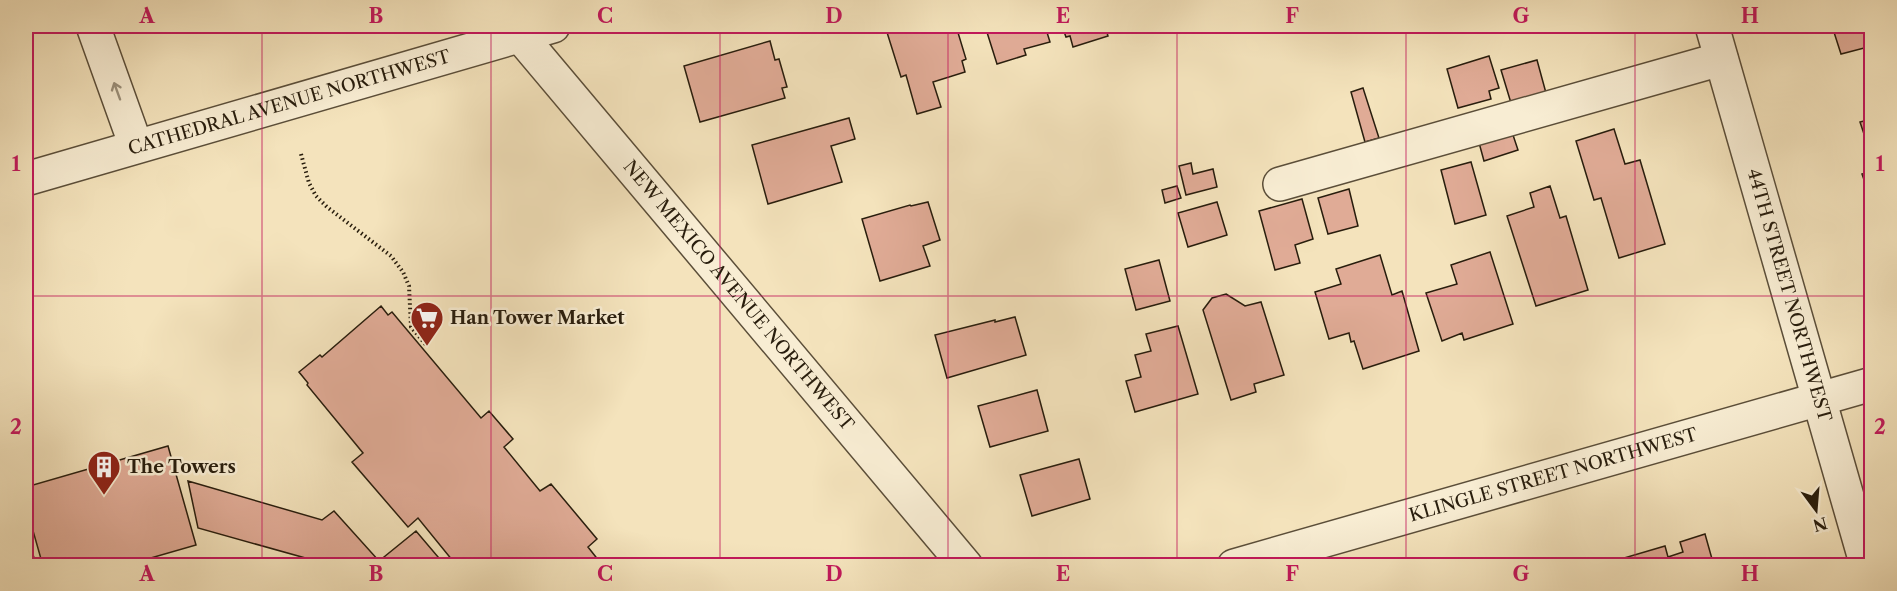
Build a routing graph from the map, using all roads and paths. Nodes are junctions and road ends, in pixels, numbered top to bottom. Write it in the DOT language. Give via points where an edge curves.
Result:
graph roads {
  1 [pos="93,26"];
  2 [pos="553,26"];
  3 [pos="1712,26"];
  4 [pos="516,30"];
  5 [pos="1721,59"];
  6 [pos="136,146"];
  7 [pos="301,154"];
  8 [pos="26,179"];
  9 [pos="1280,184"];
  10 [pos="426,346"];
  11 [pos="1872,384"];
  12 [pos="1819,399"];
  13 [pos="966,566"];
  14 [pos="1234,566"];
  15 [pos="1867,566"];
  6 -- 1 [label="street, one-way"];
  2 -- 4 [label="street, CATHEDRAL AVENUE NORTHWEST"];
  3 -- 5 [label="street, 44TH STREET NORTHWEST"];
  4 -- 6 [label="street, CATHEDRAL AVENUE NORTHWEST"];
  4 -- 13 [label="street, NEW MEXICO AVENUE NORTHWEST"];
  5 -- 9 [label="street"];
  5 -- 12 [label="street, 44TH STREET NORTHWEST"];
  6 -- 8 [label="street, CATHEDRAL AVENUE NORTHWEST"];
  7 -- 10 [label="path" via="316,196 391,256 403,272 409,286 411,327"];
  11 -- 12 [label="street, KLINGLE STREET NORTHWEST"];
  12 -- 14 [label="street, KLINGLE STREET NORTHWEST"];
  12 -- 15 [label="street, 44TH STREET NORTHWEST"];
}
